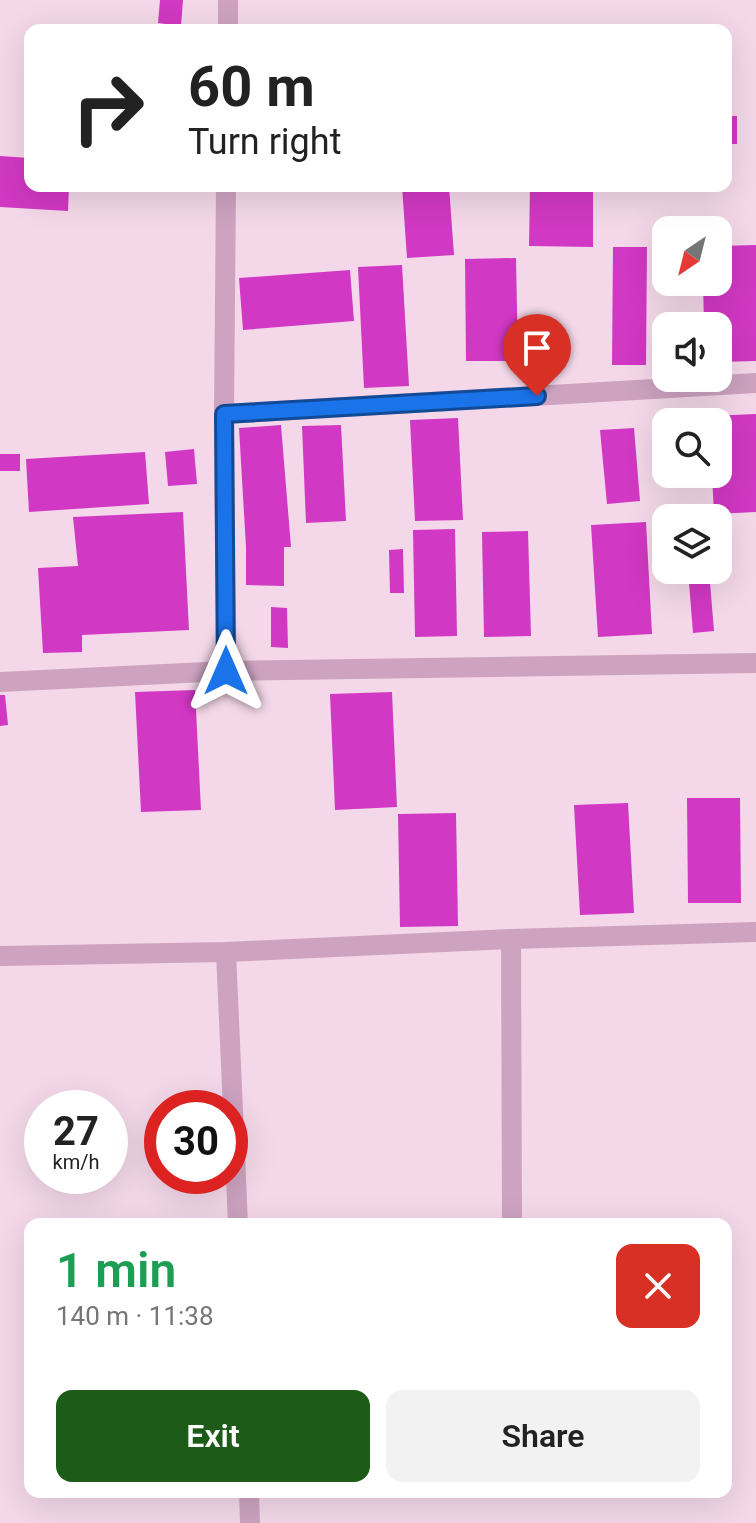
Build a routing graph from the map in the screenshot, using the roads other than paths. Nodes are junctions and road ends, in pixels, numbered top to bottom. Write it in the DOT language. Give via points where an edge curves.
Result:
graph roads {
  1 [pos="228,0"];
  2 [pos="228,24"];
  3 [pos="226,192"];
  4 [pos="756,383"];
  5 [pos="224,414"];
  6 [pos="756,663"];
  7 [pos="226,671"];
  8 [pos="0,682"];
  9 [pos="756,932"];
  10 [pos="511,939"];
  11 [pos="226,952"];
  12 [pos="0,956"];
  13 [pos="238,1218"];
  14 [pos="512,1218"];
  15 [pos="249,1498"];
  16 [pos="250,1523"];
  1 -- 2 [label="street"];
  3 -- 5 [label="street"];
  4 -- 5 [label="street"];
  5 -- 7 [label="street"];
  6 -- 7 [label="street"];
  7 -- 8 [label="street"];
  9 -- 10 [label="street"];
  10 -- 11 [label="street"];
  10 -- 14 [label="street"];
  11 -- 12 [label="street"];
  11 -- 13 [label="street"];
  15 -- 16 [label="street"];
}
